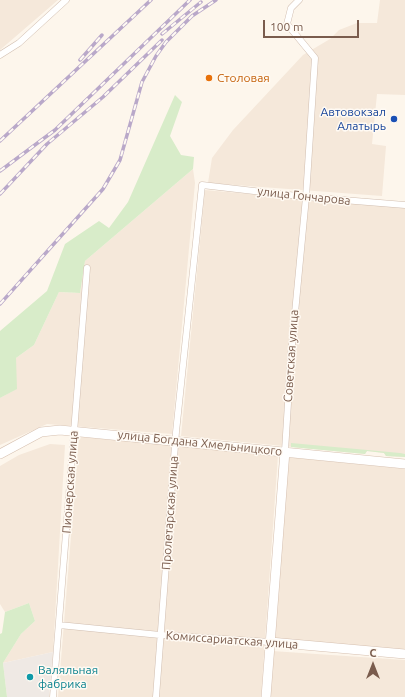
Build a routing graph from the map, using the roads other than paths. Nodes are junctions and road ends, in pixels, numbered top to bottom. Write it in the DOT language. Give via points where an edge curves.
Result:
graph roads {
  1 [pos="66,0"];
  2 [pos="299,0"];
  3 [pos="0,55"];
  4 [pos="202,185"];
  5 [pos="306,197"];
  6 [pos="405,205"];
  7 [pos="87,268"];
  8 [pos="73,430"];
  9 [pos="175,441"];
  10 [pos="285,451"];
  11 [pos="0,454"];
  12 [pos="405,464"];
  13 [pos="59,625"];
  14 [pos="160,635"];
  15 [pos="270,642"];
  16 [pos="405,654"];
  17 [pos="53,697"];
  18 [pos="156,697"];
  19 [pos="266,697"];
  1 -- 3 [label="street" via="19,44"];
  2 -- 5 [label="street, Советская улица" via="291,8 287,24 316,58"];
  4 -- 5 [label="street, улица Гончарова"];
  4 -- 9 [label="street, Пролетарская улица"];
  5 -- 6 [label="street, улица Гончарова"];
  5 -- 10 [label="street, Советская улица" via="293,326"];
  7 -- 8 [label="street, Пионерская улица"];
  8 -- 9 [label="main road, улица Богдана Хмельницкого"];
  8 -- 11 [label="main road, улица Богдана Хмельницкого" via="41,432"];
  8 -- 13 [label="street, Пионерская улица"];
  9 -- 10 [label="main road, улица Богдана Хмельницкого"];
  9 -- 14 [label="street, Пролетарская улица"];
  10 -- 12 [label="main road, улица Богдана Хмельницкого"];
  10 -- 15 [label="main road, Советская улица"];
  13 -- 14 [label="street, Комиссариатская улица"];
  13 -- 17 [label="street, Пионерская улица"];
  14 -- 15 [label="street, Комиссариатская улица"];
  14 -- 18 [label="street, Пролетарская улица"];
  15 -- 16 [label="main road, Комиссариатская улица"];
  15 -- 19 [label="main road, Советская улица"];
}
